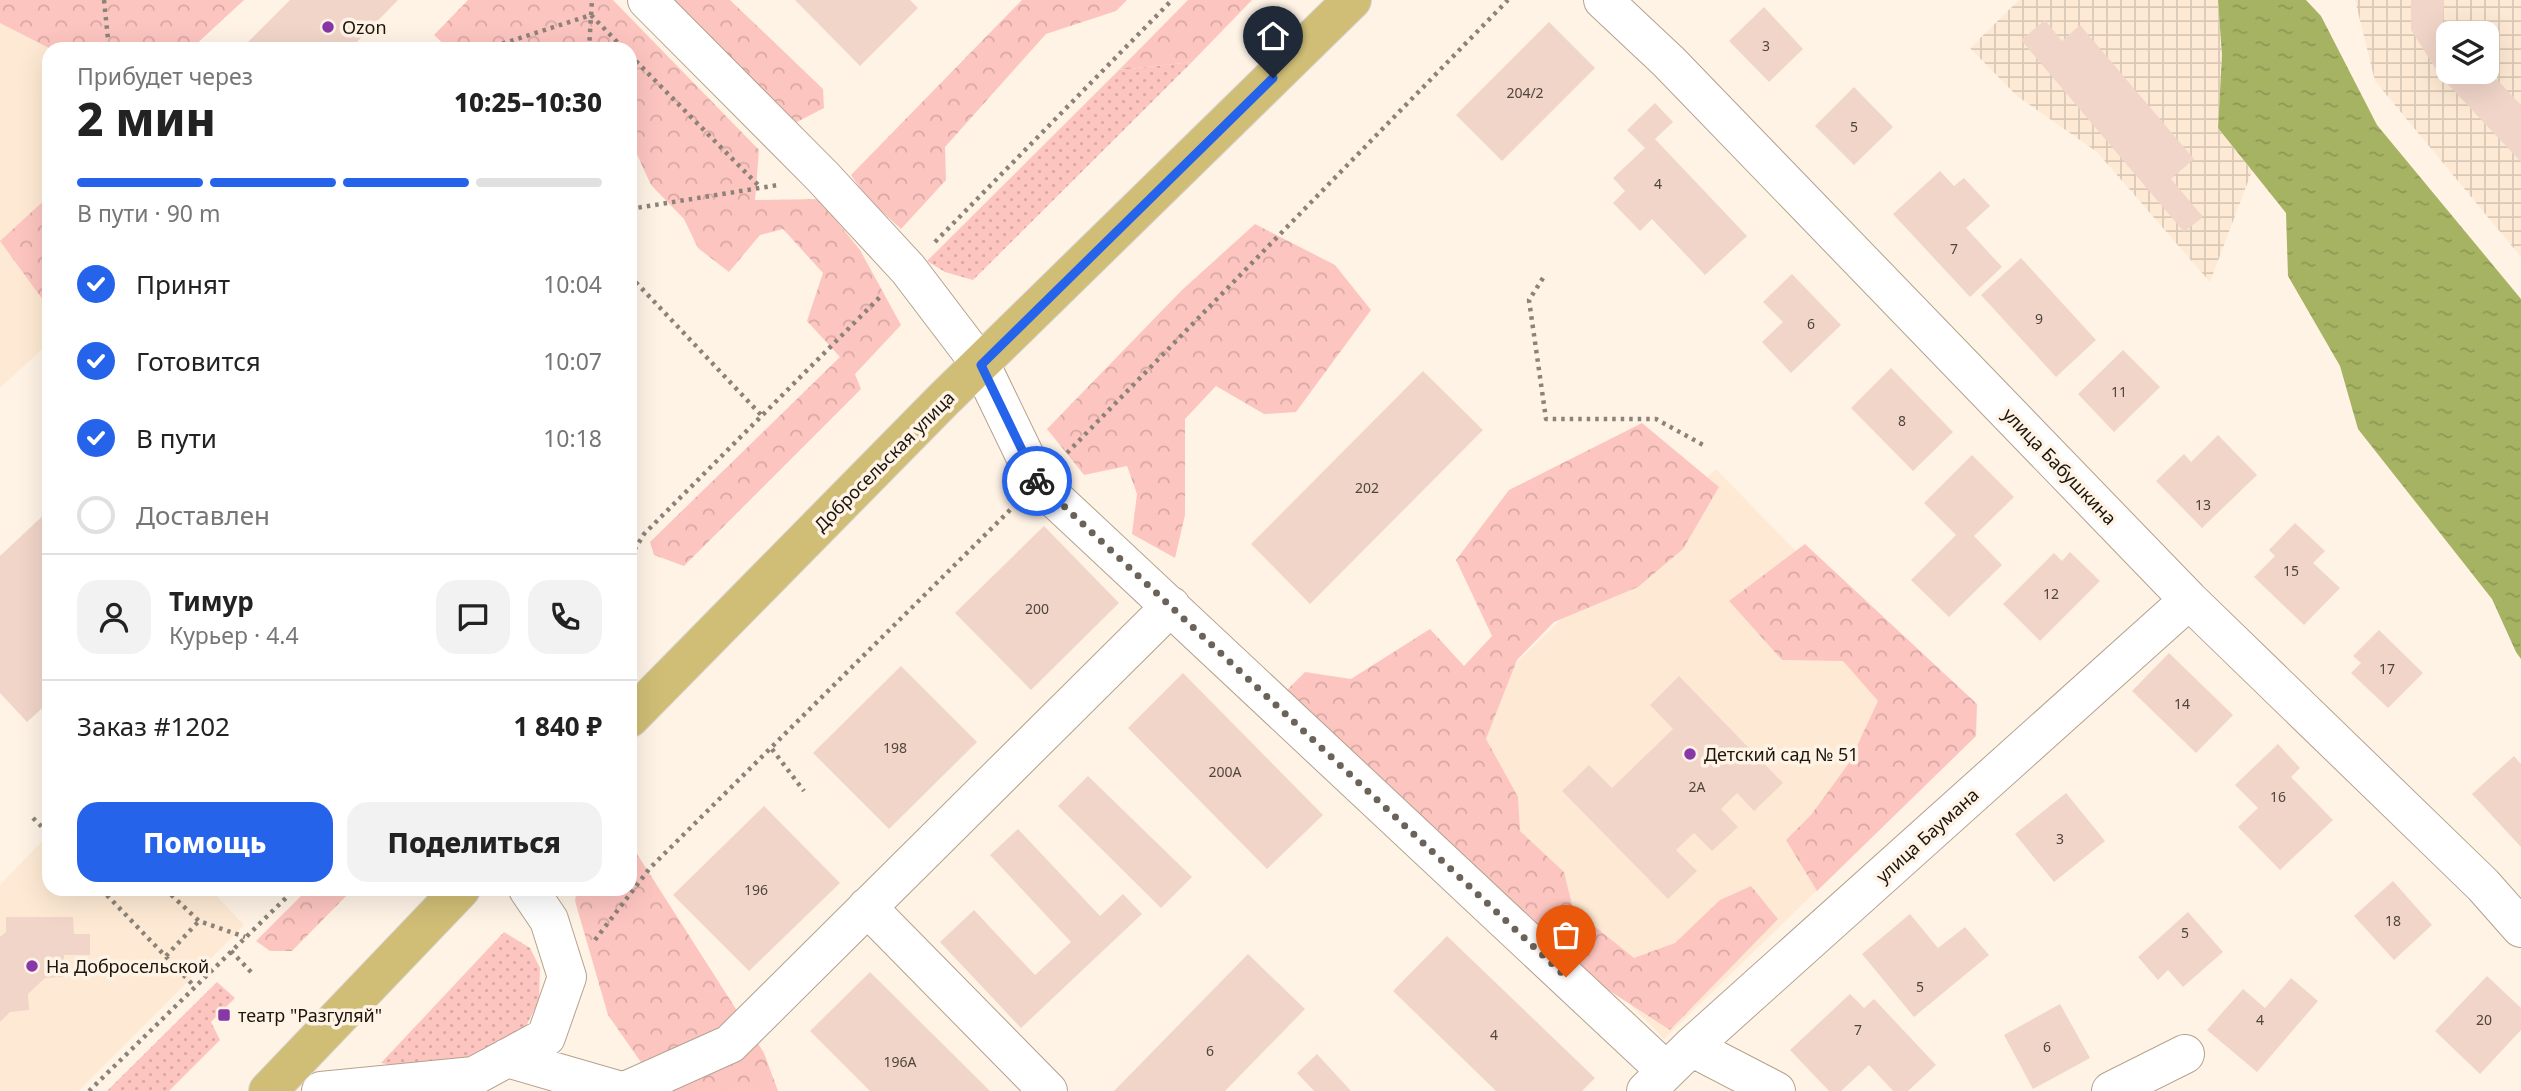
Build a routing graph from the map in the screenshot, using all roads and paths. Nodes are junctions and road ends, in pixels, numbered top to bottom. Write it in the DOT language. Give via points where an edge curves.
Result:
graph roads {
  1 [pos="104,0"];
  2 [pos="592,0"];
  3 [pos="647,0"];
  4 [pos="1352,0"];
  5 [pos="1603,0"];
  6 [pos="591,15"];
  7 [pos="109,42"];
  8 [pos="508,42"];
  9 [pos="589,42"];
  10 [pos="617,42"];
  11 [pos="637,62"];
  12 [pos="823,177"];
  13 [pos="761,188"];
  14 [pos="637,208"];
  15 [pos="1543,278"];
  16 [pos="637,283"];
  17 [pos="981,365"];
  18 [pos="763,417"];
  19 [pos="1705,446"];
  20 [pos="2189,600"];
  21 [pos="1171,606"];
  22 [pos="637,711"];
  23 [pos="772,749"];
  24 [pos="804,791"];
  25 [pos="33,818"];
  26 [pos="42,827"];
  27 [pos="108,896"];
  28 [pos="172,896"];
  29 [pos="288,896"];
  30 [pos="454,896"];
  31 [pos="533,896"];
  32 [pos="867,907"];
  33 [pos="199,921"];
  34 [pos="2521,928"];
  35 [pos="245,937"];
  36 [pos="231,951"];
  37 [pos="166,956"];
  38 [pos="252,973"];
  39 [pos="195,987"];
  40 [pos="2185,1054"];
  41 [pos="507,1058"];
  42 [pos="1668,1070"];
  43 [pos="89,1091"];
  44 [pos="268,1091"];
  45 [pos="321,1091"];
  46 [pos="623,1091"];
  47 [pos="1048,1091"];
  48 [pos="1776,1091"];
  49 [pos="2111,1091"];
  1 -- 7 [label="path"];
  2 -- 6 [label="path"];
  3 -- 12 [label="street"];
  4 -- 17 [label="main road, Добросельская улица"];
  5 -- 20 [label="street, улица Бабушкина" via="1669,62"];
  6 -- 8 [label="path"];
  6 -- 9 [label="path"];
  6 -- 10 [label="path"];
  11 -- 13 [label="path"];
  12 -- 13 [label="path"];
  12 -- 17 [label="street" via="908,269"];
  13 -- 14 [label="path"];
  15 -- 19 [label="path" via="1529,300 1546,419 1656,419"];
  16 -- 18 [label="path"];
  17 -- 21 [label="street" via="1038,483"];
  17 -- 22 [label="main road, Добросельская улица"];
  20 -- 34 [label="street, улица Бабушкина" via="2483,885"];
  20 -- 42 [label="street, улица Баумана"];
  21 -- 32 [label="street"];
  21 -- 42 [label="street"];
  23 -- 24 [label="path"];
  25 -- 26 [label="path"];
  27 -- 37 [label="path"];
  28 -- 33 [label="path"];
  29 -- 35 [label="path"];
  30 -- 44 [label="main road"];
  31 -- 41 [label="street" via="549,920 567,977 546,1037"];
  32 -- 46 [label="street" via="730,1044"];
  32 -- 47 [label="street"];
  33 -- 35 [label="path"];
  33 -- 37 [label="path"];
  35 -- 36 [label="path"];
  36 -- 38 [label="path"];
  36 -- 39 [label="path"];
  37 -- 39 [label="path"];
  39 -- 43 [label="path"];
  40 -- 49 [label="street"];
  41 -- 45 [label="street" via="474,1076"];
  41 -- 46 [label="street"];
  42 -- 48 [label="street"];
}
